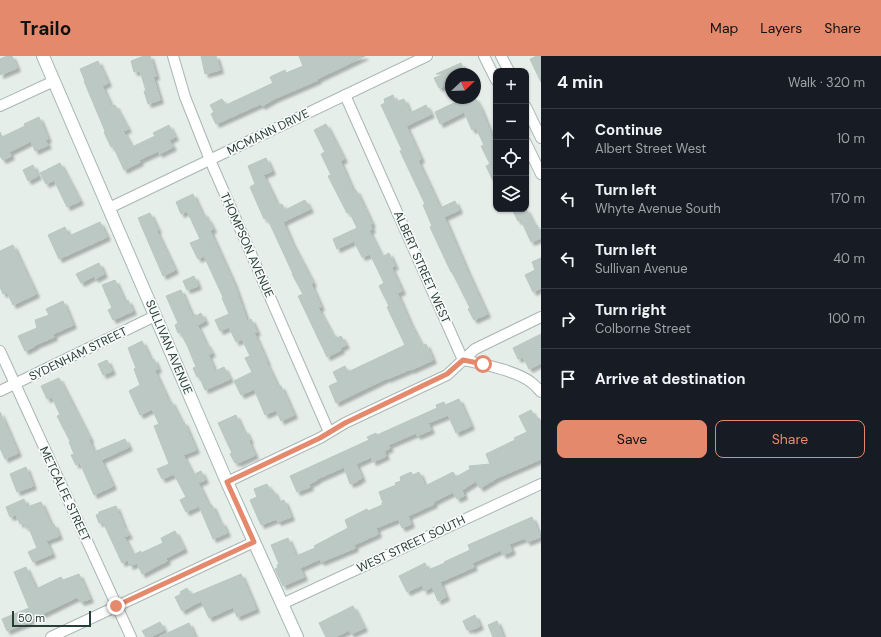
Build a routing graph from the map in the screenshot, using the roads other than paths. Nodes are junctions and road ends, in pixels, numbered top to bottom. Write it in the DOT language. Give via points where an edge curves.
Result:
graph roads {
  1 [pos="43,56"];
  2 [pos="173,56"];
  3 [pos="427,56"];
  4 [pos="484,56"];
  5 [pos="501,56"];
  6 [pos="507,68"];
  7 [pos="493,74"];
  8 [pos="54,81"];
  9 [pos="345,95"];
  10 [pos="0,106"];
  11 [pos="529,113"];
  12 [pos="541,138"];
  13 [pos="529,149"];
  14 [pos="210,160"];
  15 [pos="541,174"];
  16 [pos="109,208"];
  17 [pos="156,316"];
  18 [pos="541,317"];
  19 [pos="0,351"];
  20 [pos="463,360"];
  21 [pos="15,384"];
  22 [pos="0,391"];
  23 [pos="541,392"];
  24 [pos="329,432"];
  25 [pos="227,482"];
  26 [pos="541,484"];
  27 [pos="254,542"];
  28 [pos="282,604"];
  29 [pos="116,606"];
  30 [pos="51,637"];
  31 [pos="131,637"];
  32 [pos="297,637"];
  1 -- 8 [label="street, SULLIVAN AVENUE"];
  2 -- 14 [label="street, THOMPSON AVENUE" via="185,97"];
  3 -- 9 [label="street, MCMANN DRIVE"];
  4 -- 7 [label="street"];
  5 -- 6 [label="street"];
  8 -- 10 [label="street"];
  8 -- 16 [label="street, SULLIVAN AVENUE"];
  9 -- 14 [label="street, MCMANN DRIVE"];
  9 -- 20 [label="street, ALBERT STREET WEST"];
  11 -- 12 [label="street"];
  13 -- 15 [label="street"];
  14 -- 16 [label="street, MCMANN DRIVE"];
  14 -- 24 [label="street, THOMPSON AVENUE"];
  16 -- 17 [label="street, SULLIVAN AVENUE"];
  17 -- 21 [label="street, SYDENHAM STREET"];
  17 -- 25 [label="street, SULLIVAN AVENUE"];
  18 -- 20 [label="street" via="475,349"];
  19 -- 21 [label="street, METCALFE STREET"];
  20 -- 23 [label="street" via="513,373 532,382"];
  20 -- 24 [label="street" via="447,374"];
  21 -- 22 [label="street, SYDENHAM STREET"];
  21 -- 29 [label="street, METCALFE STREET"];
  24 -- 25 [label="street"];
  25 -- 27 [label="street, SULLIVAN AVENUE"];
  26 -- 28 [label="street, WEST STREET SOUTH"];
  27 -- 28 [label="street, SULLIVAN AVENUE"];
  27 -- 29 [label="street"];
  28 -- 32 [label="street, SULLIVAN AVENUE"];
  29 -- 30 [label="street"];
  29 -- 31 [label="street, METCALFE STREET"];
}
